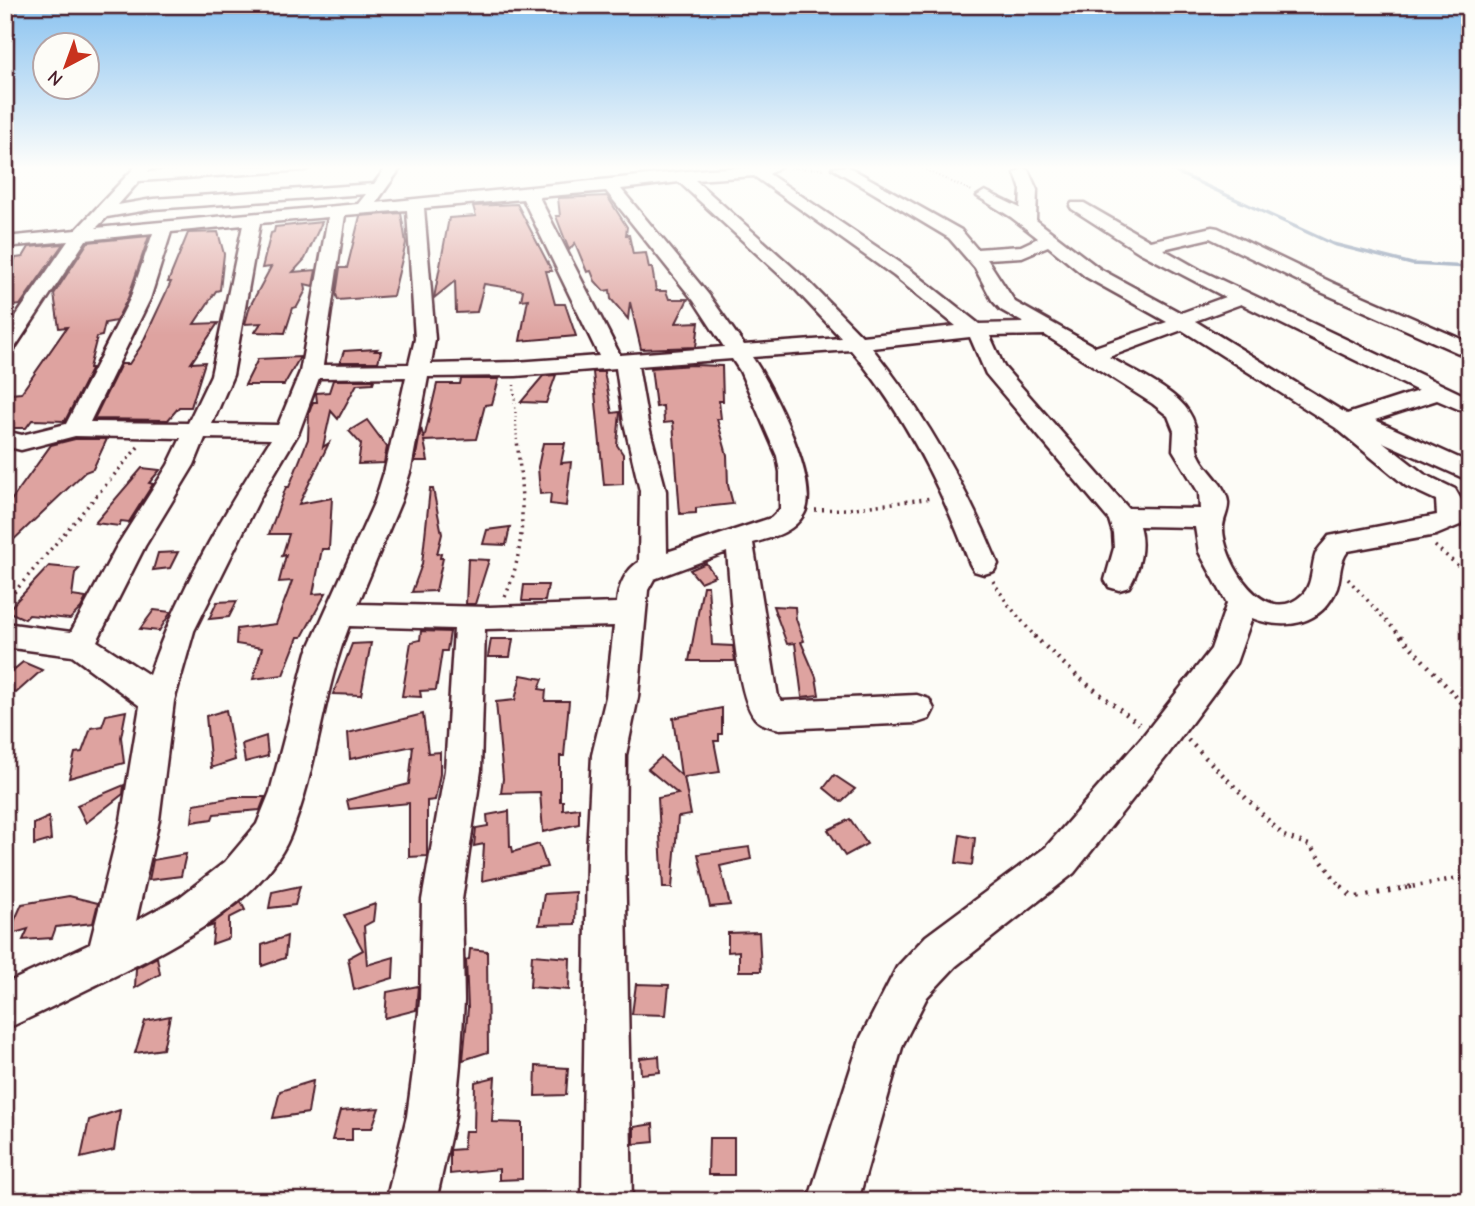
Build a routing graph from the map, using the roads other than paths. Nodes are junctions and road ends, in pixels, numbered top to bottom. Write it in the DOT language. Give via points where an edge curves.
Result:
graph roads {
  1 [pos="92,222"];
  2 [pos="239,222"];
  3 [pos="253,222"];
  4 [pos="335,222"];
  5 [pos="416,222"];
  6 [pos="544,222"];
  7 [pos="639,222"];
  8 [pos="732,222"];
  9 [pos="829,222"];
  10 [pos="936,222"];
  11 [pos="1105,222"];
  12 [pos="1028,223"];
  13 [pos="163,229"];
  14 [pos="80,236"];
  15 [pos="1049,241"];
  16 [pos="5,242"];
  17 [pos="1140,244"];
  18 [pos="975,254"];
  19 [pos="1241,297"];
  20 [pos="1181,321"];
  21 [pos="1048,329"];
  22 [pos="975,330"];
  23 [pos="856,343"];
  24 [pos="5,348"];
  25 [pos="1470,351"];
  26 [pos="740,353"];
  27 [pos="1091,356"];
  28 [pos="620,362"];
  29 [pos="311,372"];
  30 [pos="419,372"];
  31 [pos="1440,391"];
  32 [pos="1470,407"];
  33 [pos="1349,422"];
  34 [pos="75,429"];
  35 [pos="198,429"];
  36 [pos="288,432"];
  37 [pos="11,445"];
  38 [pos="1470,473"];
  39 [pos="1121,517"];
  40 [pos="1212,518"];
  41 [pos="740,539"];
  42 [pos="984,564"];
  43 [pos="653,567"];
  44 [pos="1119,580"];
  45 [pos="1242,602"];
  46 [pos="628,614"];
  47 [pos="340,615"];
  48 [pos="480,617"];
  49 [pos="5,635"];
  50 [pos="80,645"];
  51 [pos="157,701"];
  52 [pos="917,709"];
  53 [pos="107,959"];
  54 [pos="5,1007"];
  55 [pos="411,1201"];
  56 [pos="607,1201"];
  57 [pos="834,1201"];
  1 -- 14 [label="street"];
  2 -- 13 [label="street"];
  3 -- 35 [label="street" via="225,367"];
  4 -- 29 [label="street"];
  5 -- 30 [label="street" via="425,316"];
  6 -- 28 [label="street"];
  7 -- 26 [label="street"];
  8 -- 23 [label="street" via="818,301"];
  9 -- 22 [label="street"];
  10 -- 18 [label="street"];
  11 -- 17 [label="street"];
  12 -- 15 [label="street"];
  13 -- 14 [label="street"];
  13 -- 34 [label="street" via="140,299"];
  14 -- 16 [label="street"];
  14 -- 24 [label="street"];
  15 -- 17 [label="street" via="1112,236"];
  15 -- 18 [label="street" via="1027,250"];
  15 -- 20 [label="street" via="1108,282"];
  17 -- 19 [label="street"];
  17 -- 25 [label="street" via="1212,232"];
  18 -- 21 [label="street" via="1003,301"];
  19 -- 20 [label="street"];
  19 -- 31 [label="street"];
  20 -- 27 [label="street"];
  20 -- 33 [label="street"];
  21 -- 22 [label="street"];
  21 -- 27 [label="street"];
  22 -- 23 [label="street"];
  22 -- 39 [label="street" via="983,337 984,351 994,369"];
  23 -- 26 [label="street"];
  23 -- 42 [label="street" via="894,391 955,495"];
  26 -- 28 [label="street"];
  26 -- 41 [label="street" via="793,472 793,511 775,528"];
  27 -- 40 [label="street" via="1178,413 1186,431 1188,458 1212,493"];
  28 -- 30 [label="street"];
  28 -- 43 [label="street" via="653,491"];
  29 -- 30 [label="street"];
  29 -- 36 [label="street"];
  30 -- 47 [label="street" via="393,486"];
  31 -- 32 [label="street"];
  31 -- 33 [label="street"];
  33 -- 38 [label="street"];
  33 -- 45 [label="street" via="1415,480 1447,497 1451,516 1448,521 1339,542 1332,549 1322,588 1301,610 1275,615"];
  34 -- 35 [label="street"];
  34 -- 37 [label="street"];
  35 -- 36 [label="street"];
  35 -- 50 [label="street"];
  36 -- 51 [label="street" via="248,496 179,631"];
  39 -- 40 [label="street"];
  39 -- 44 [label="street" via="1129,548"];
  40 -- 45 [label="street" via="1209,538 1213,552"];
  41 -- 43 [label="street"];
  41 -- 52 [label="street" via="757,678 769,711 780,715"];
  43 -- 46 [label="street" via="633,589"];
  45 -- 57 [label="street" via="1225,654 1060,860 941,951 912,982 874,1063"];
  46 -- 48 [label="street"];
  46 -- 56 [label="street" via="622,697 609,764"];
  47 -- 48 [label="street"];
  47 -- 53 [label="street" via="323,652 288,792 272,835 219,893"];
  48 -- 55 [label="street" via="463,770 442,900 438,1064"];
  49 -- 50 [label="street"];
  50 -- 51 [label="street"];
  51 -- 53 [label="street" via="140,820"];
  53 -- 54 [label="street"];
}
